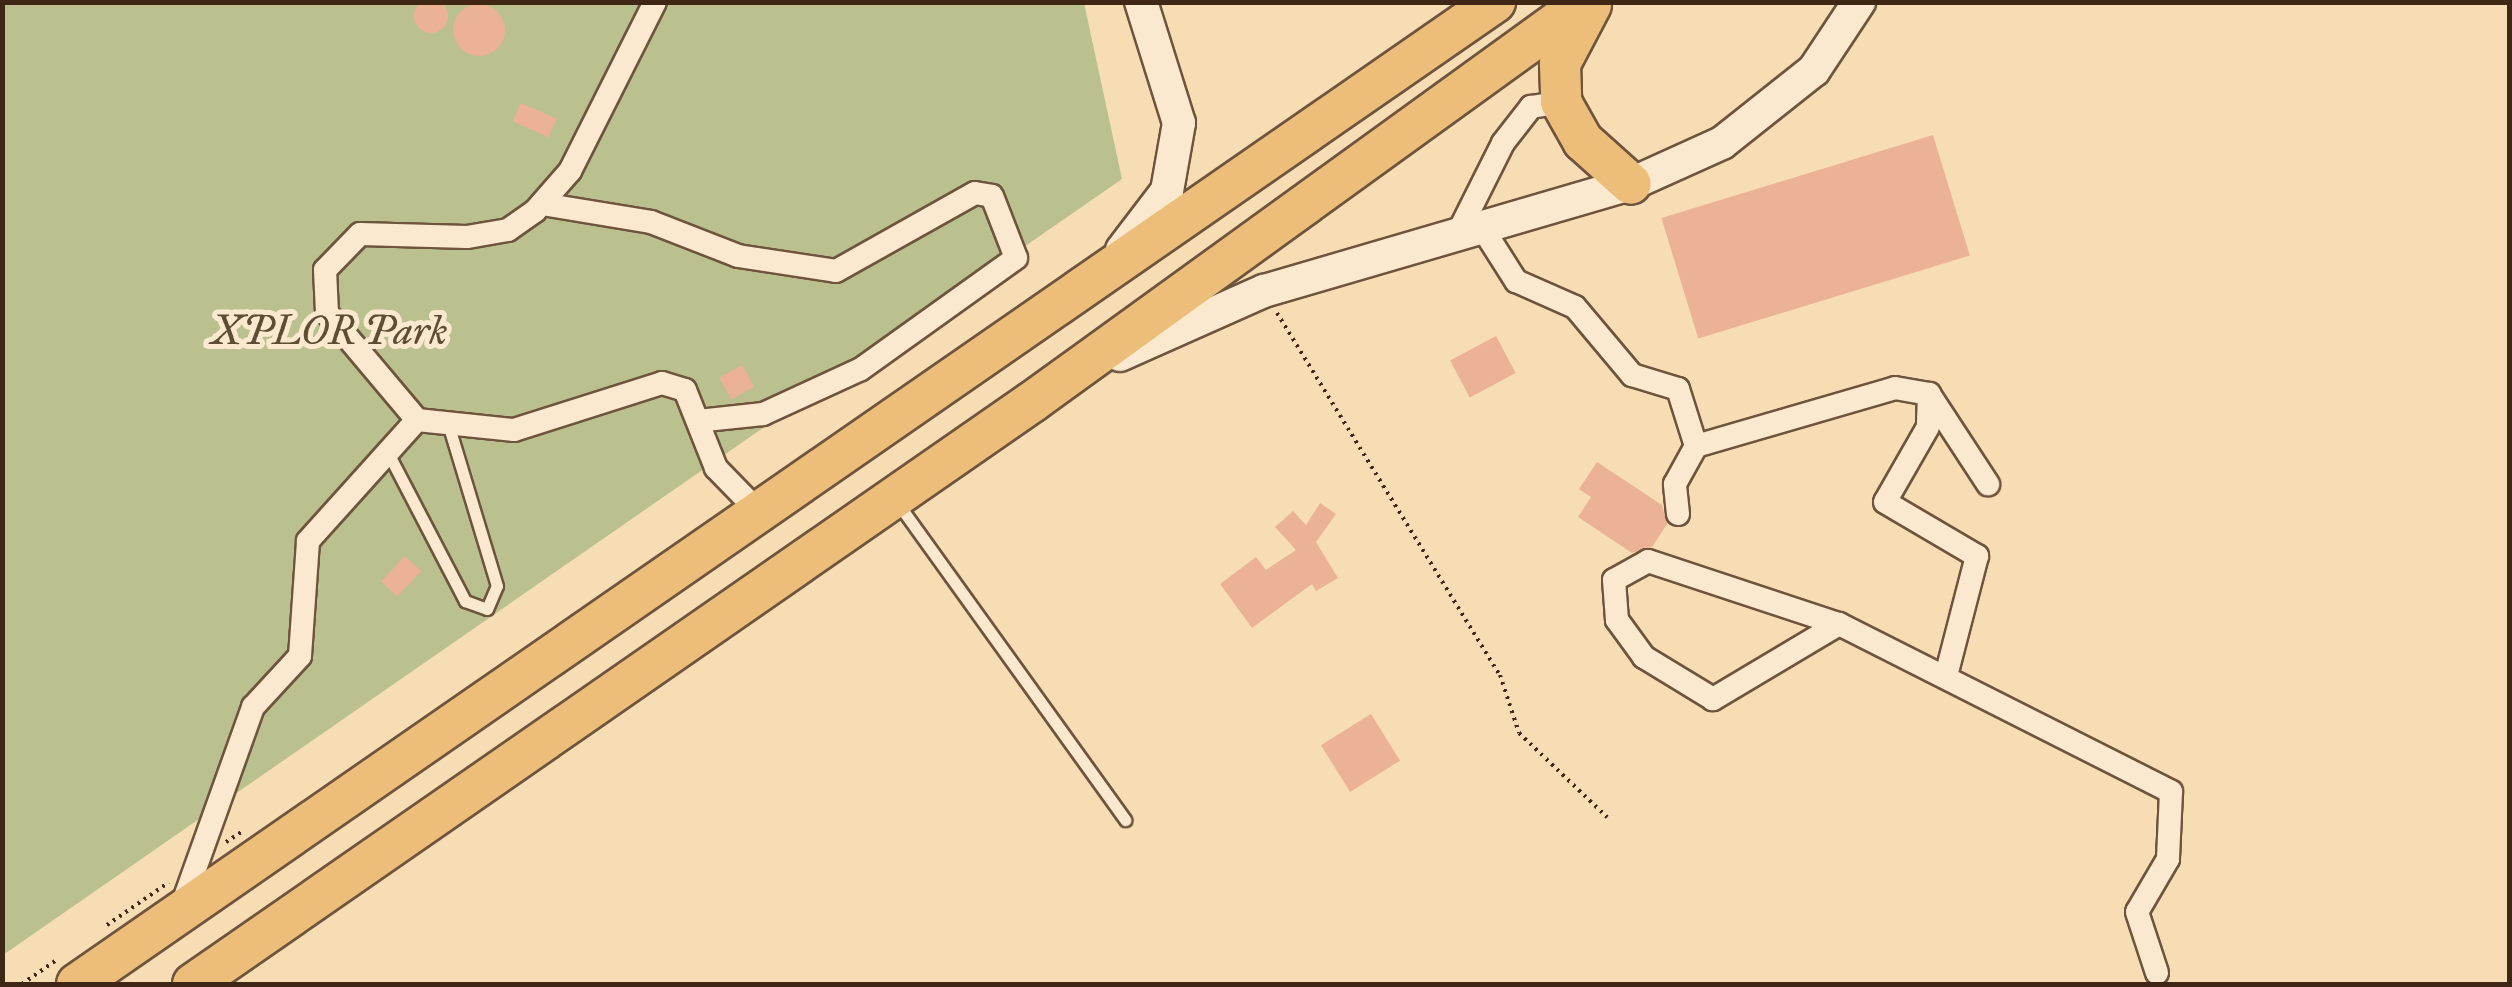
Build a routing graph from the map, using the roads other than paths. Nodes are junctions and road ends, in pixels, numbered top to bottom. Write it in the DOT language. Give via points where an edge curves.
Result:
graph roads {
  1 [pos="655,2"];
  2 [pos="1141,2"];
  3 [pos="1495,2"];
  4 [pos="1589,2"];
  5 [pos="1859,2"];
  6 [pos="1561,102"];
  7 [pos="1632,184"];
  8 [pos="542,204"];
  9 [pos="1470,233"];
  10 [pos="1110,264"];
  11 [pos="1928,394"];
  12 [pos="1032,402"];
  13 [pos="417,420"];
  14 [pos="698,422"];
  15 [pos="448,424"];
  16 [pos="1696,446"];
  17 [pos="386,449"];
  18 [pos="1988,484"];
  19 [pos="891,493"];
  20 [pos="758,511"];
  21 [pos="1678,514"];
  22 [pos="1839,624"];
  23 [pos="1946,676"];
  24 [pos="1124,820"];
  25 [pos="180,912"];
  26 [pos="73,968"];
  27 [pos="2157,973"];
  28 [pos="193,984"];
  1 -- 8 [label="street" via="570,171"];
  2 -- 10 [label="main road" via="1169,70 1177,153 1167,190"];
  3 -- 10 [label="highway"];
  4 -- 6 [label="highway" via="1560,64"];
  4 -- 12 [label="highway"];
  5 -- 7 [label="main road" via="1782,102 1722,143"];
  6 -- 7 [label="highway" via="1583,141"];
  6 -- 9 [label="street" via="1531,107 1503,143"];
  7 -- 9 [label="main road"];
  8 -- 13 [label="street" via="508,230 360,234 332,254 326,313"];
  8 -- 14 [label="street" via="651,222 738,256 836,271 975,193 992,196 1016,258 861,368 763,414"];
  9 -- 12 [label="main road" via="1264,291"];
  9 -- 16 [label="street" via="1516,281 1575,306 1632,376 1678,389"];
  10 -- 20 [label="highway"];
  11 -- 16 [label="street" via="1895,388"];
  11 -- 18 [label="street"];
  11 -- 23 [label="street" via="1928,427 1885,502 1977,556"];
  12 -- 19 [label="highway"];
  13 -- 15 [label="street"];
  13 -- 17 [label="street"];
  14 -- 15 [label="street" via="684,390 662,383 547,425"];
  14 -- 20 [label="street" via="716,468"];
  15 -- 17 [label="lane" via="497,586 487,609 465,601"];
  16 -- 21 [label="street" via="1675,484"];
  17 -- 25 [label="street" via="308,541 300,656 253,707"];
  19 -- 24 [label="lane"];
  19 -- 28 [label="highway"];
  20 -- 25 [label="highway"];
  22 -- 22 [label="street" via="1648,561 1614,580 1617,620 1644,657 1713,699"];
  22 -- 23 [label="street"];
  23 -- 27 [label="street" via="2171,792 2168,859 2137,912"];
  25 -- 26 [label="highway"];
}
